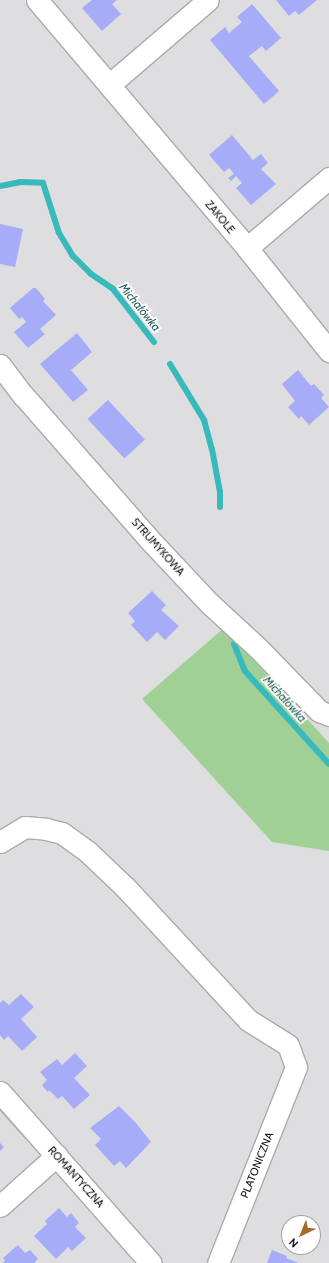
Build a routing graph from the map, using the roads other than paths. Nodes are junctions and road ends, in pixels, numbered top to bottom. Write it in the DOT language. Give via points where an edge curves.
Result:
graph roads {
  1 [pos="37,0"];
  2 [pos="208,0"];
  3 [pos="109,84"];
  4 [pos="329,178"];
  5 [pos="247,248"];
  6 [pos="329,351"];
  7 [pos="0,366"];
  8 [pos="329,715"];
  9 [pos="0,842"];
  10 [pos="0,1092"];
  11 [pos="57,1155"];
  12 [pos="0,1206"];
  13 [pos="151,1263"];
  14 [pos="218,1263"];
  1 -- 3 [label="street, ZAKOLE"];
  2 -- 3 [label="street"];
  3 -- 5 [label="street, ZAKOLE"];
  4 -- 5 [label="street"];
  5 -- 6 [label="street, ZAKOLE"];
  7 -- 8 [label="street, STRUMYKOWA" via="148,538 209,603 257,647 319,711"];
  9 -- 14 [label="street, PLATONICZNA" via="25,827 62,833 88,852 125,887 248,1020 288,1046 296,1067"];
  10 -- 11 [label="street, ROMANTYCZNA"];
  11 -- 12 [label="street"];
  11 -- 13 [label="street, ROMANTYCZNA"];
}
